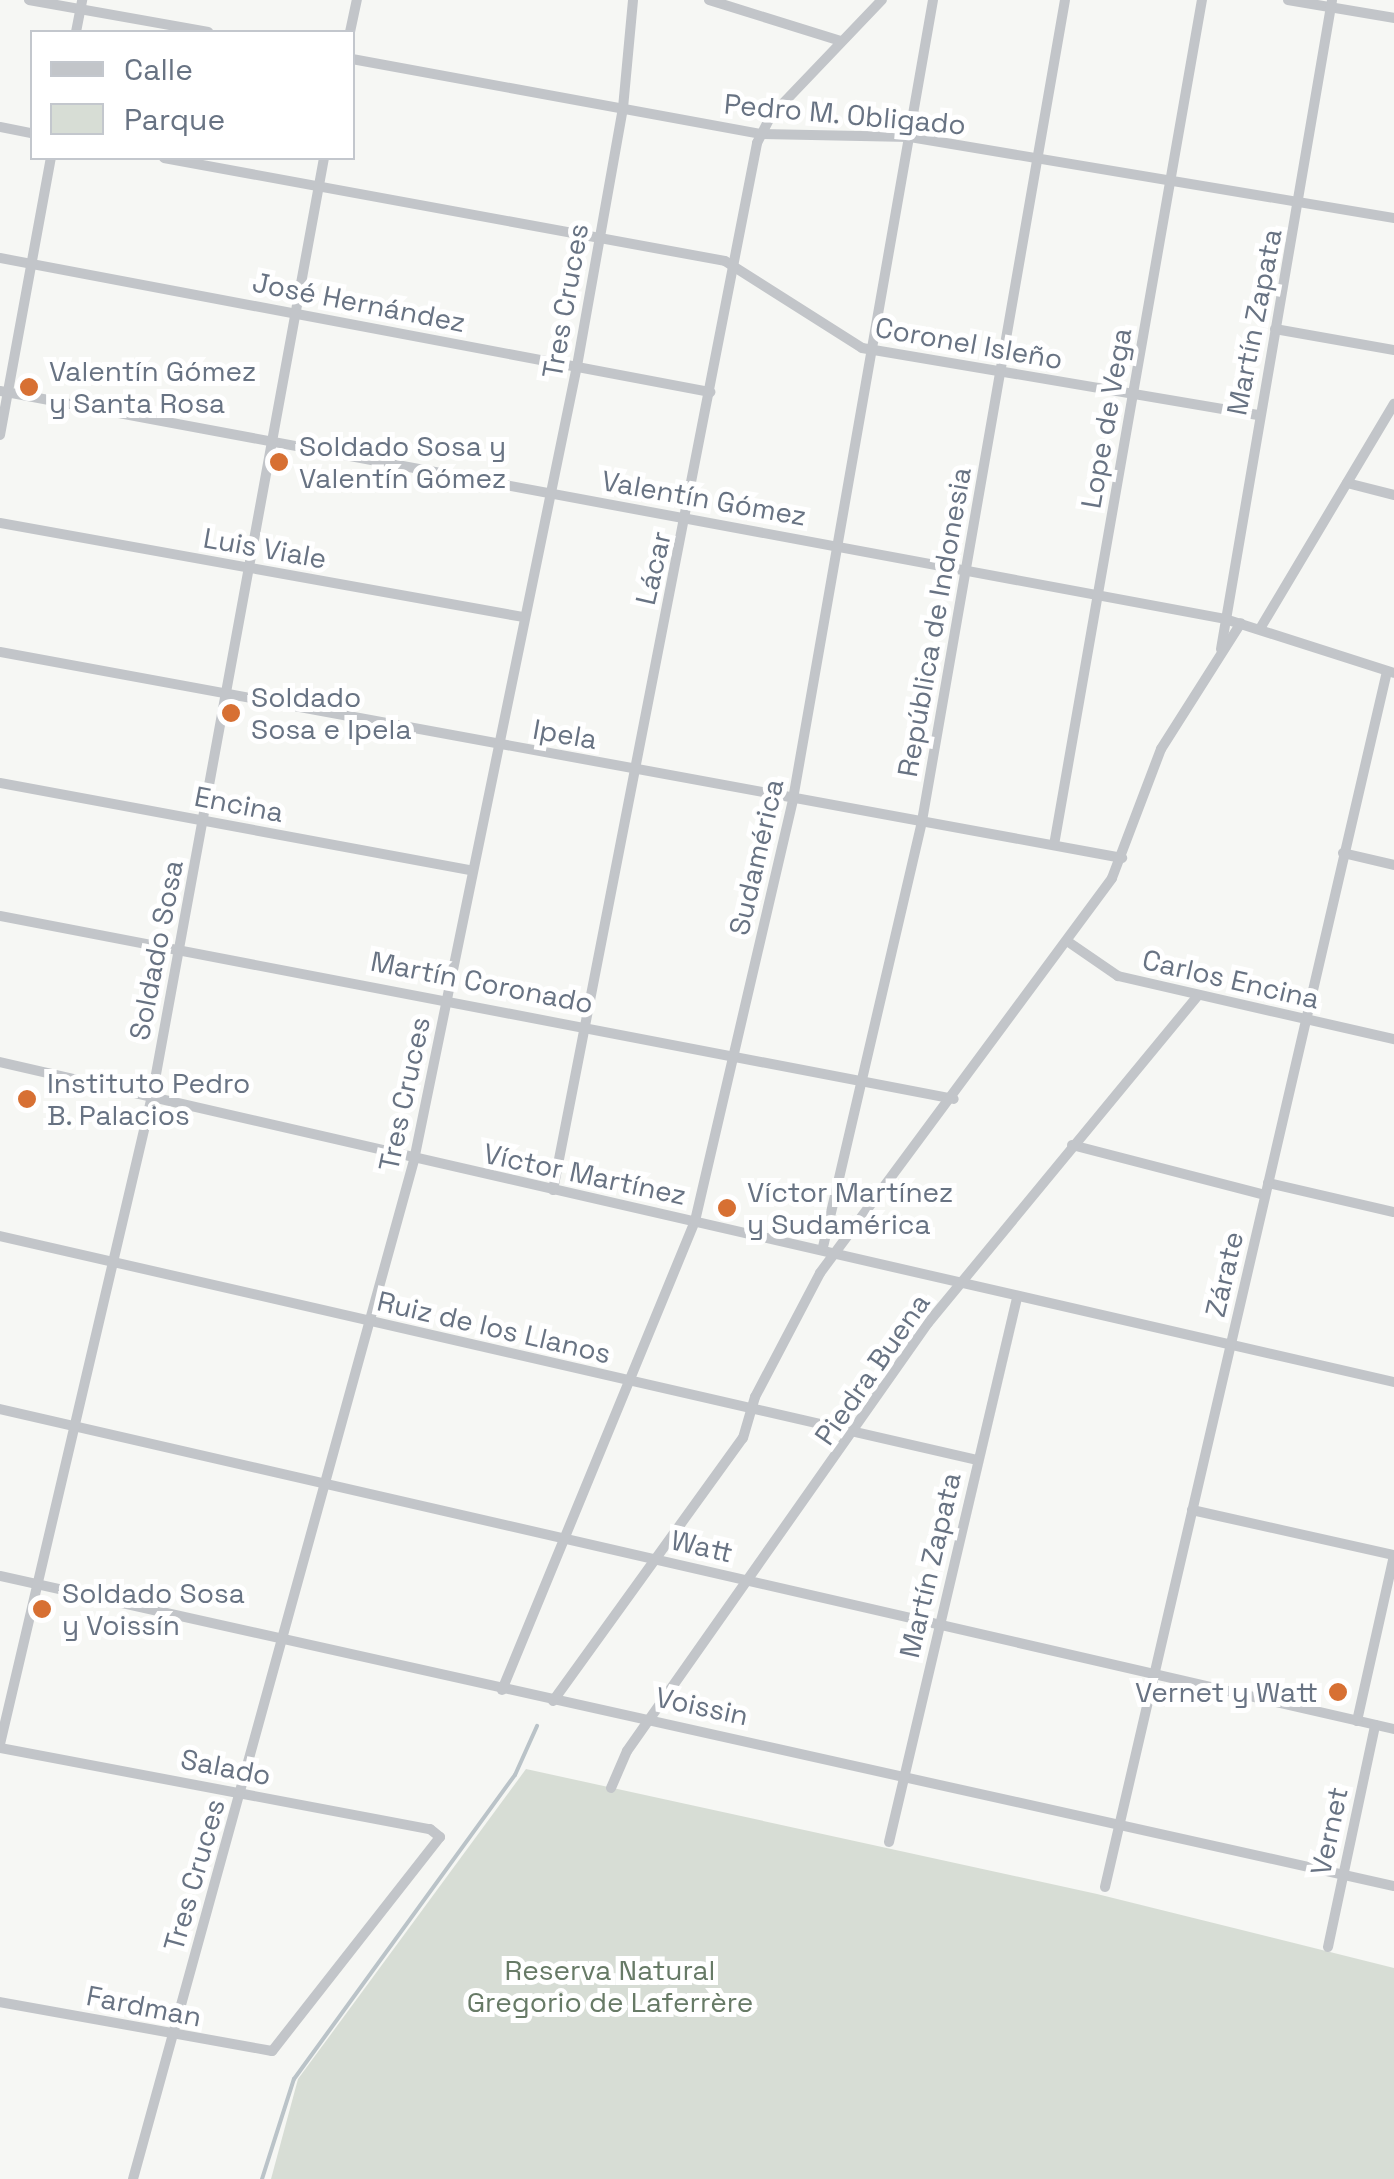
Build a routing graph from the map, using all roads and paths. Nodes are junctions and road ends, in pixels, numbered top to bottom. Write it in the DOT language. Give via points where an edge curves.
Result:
graph roads {
  1 [pos="29,0"];
  2 [pos="358,0"];
  3 [pos="634,0"];
  4 [pos="709,0"];
  5 [pos="882,0"];
  6 [pos="933,0"];
  7 [pos="1065,0"];
  8 [pos="1202,0"];
  9 [pos="1288,0"];
  10 [pos="81,4"];
  11 [pos="1332,4"];
  12 [pos="1394,18"];
  13 [pos="76,30"];
  14 [pos="199,30"];
  15 [pos="350,30"];
  16 [pos="842,41"];
  17 [pos="355,60"];
  18 [pos="623,108"];
  19 [pos="0,127"];
  20 [pos="30,133"];
  21 [pos="760,134"];
  22 [pos="910,136"];
  23 [pos="1036,157"];
  24 [pos="52,160"];
  25 [pos="175,160"];
  26 [pos="324,160"];
  27 [pos="1170,180"];
  28 [pos="319,186"];
  29 [pos="1299,203"];
  30 [pos="1394,218"];
  31 [pos="600,240"];
  32 [pos="0,258"];
  33 [pos="32,264"];
  34 [pos="735,264"];
  35 [pos="297,313"];
  36 [pos="1275,330"];
  37 [pos="872,350"];
  38 [pos="1394,350"];
  39 [pos="577,366"];
  40 [pos="1001,371"];
  41 [pos="4,392"];
  42 [pos="710,392"];
  43 [pos="1133,393"];
  44 [pos="1394,404"];
  45 [pos="1260,416"];
  46 [pos="0,435"];
  47 [pos="272,441"];
  48 [pos="1347,483"];
  49 [pos="551,494"];
  50 [pos="1394,495"];
  51 [pos="688,518"];
  52 [pos="0,523"];
  53 [pos="838,546"];
  54 [pos="249,568"];
  55 [pos="968,570"];
  56 [pos="1097,596"];
  57 [pos="523,617"];
  58 [pos="1225,619"];
  59 [pos="1241,623"];
  60 [pos="1261,627"];
  61 [pos="1220,651"];
  62 [pos="0,652"];
  63 [pos="1391,672"];
  64 [pos="225,696"];
  65 [pos="495,744"];
  66 [pos="630,768"];
  67 [pos="0,784"];
  68 [pos="793,798"];
  69 [pos="204,820"];
  70 [pos="922,821"];
  71 [pos="1054,845"];
  72 [pos="1344,853"];
  73 [pos="1122,858"];
  74 [pos="1394,865"];
  75 [pos="470,870"];
  76 [pos="0,916"];
  77 [pos="1068,941"];
  78 [pos="180,948"];
  79 [pos="1198,995"];
  80 [pos="448,999"];
  81 [pos="1306,1020"];
  82 [pos="584,1024"];
  83 [pos="1394,1039"];
  84 [pos="734,1052"];
  85 [pos="0,1062"];
  86 [pos="862,1079"];
  87 [pos="152,1096"];
  88 [pos="954,1099"];
  89 [pos="1072,1145"];
  90 [pos="414,1160"];
  91 [pos="1268,1183"];
  92 [pos="553,1190"];
  93 [pos="1265,1195"];
  94 [pos="1394,1212"];
  95 [pos="695,1221"];
  96 [pos="0,1236"];
  97 [pos="823,1247"];
  98 [pos="837,1250"];
  99 [pos="113,1262"];
  100 [pos="959,1284"];
  101 [pos="1017,1298"];
  102 [pos="371,1321"];
  103 [pos="1230,1344"];
  104 [pos="630,1381"];
  105 [pos="1394,1382"];
  106 [pos="0,1409"];
  107 [pos="750,1412"];
  108 [pos="74,1426"];
  109 [pos="854,1432"];
  110 [pos="977,1460"];
  111 [pos="326,1484"];
  112 [pos="1192,1510"];
  113 [pos="563,1537"];
  114 [pos="1394,1555"];
  115 [pos="654,1558"];
  116 [pos="0,1576"];
  117 [pos="750,1581"];
  118 [pos="37,1584"];
  119 [pos="940,1624"];
  120 [pos="283,1641"];
  121 [pos="1154,1673"];
  122 [pos="502,1690"];
  123 [pos="553,1701"];
  124 [pos="652,1718"];
  125 [pos="1358,1721"];
  126 [pos="1375,1725"];
  127 [pos="1394,1729"];
  128 [pos="0,1746"];
  129 [pos="904,1777"];
  130 [pos="611,1788"];
  131 [pos="241,1792"];
  132 [pos="1119,1824"];
  133 [pos="888,1842"];
  134 [pos="1342,1875"];
  135 [pos="1394,1886"];
  136 [pos="1104,1887"];
  137 [pos="1328,1947"];
  138 [pos="0,2002"];
  139 [pos="173,2035"];
  140 [pos="280,2047"];
  141 [pos="133,2179"];
  1 -- 10 [label="street"];
  2 -- 15 [label="street"];
  3 -- 18 [label="street, Tres Cruces"];
  4 -- 16 [label="street"];
  5 -- 16 [label="street"];
  6 -- 22 [label="street, Sudamérica"];
  7 -- 23 [label="street, República de Indonesia"];
  8 -- 27 [label="street, Lope de Vega"];
  9 -- 11 [label="street"];
  10 -- 13 [label="street"];
  10 -- 14 [label="street"];
  11 -- 12 [label="street"];
  11 -- 29 [label="street, Martín Zapata"];
  16 -- 21 [label="street"];
  17 -- 18 [label="street, Pedro M. Obligado"];
  18 -- 21 [label="street, Pedro M. Obligado"];
  18 -- 31 [label="street, Tres Cruces"];
  19 -- 20 [label="street"];
  21 -- 22 [label="street, Pedro M. Obligado"];
  21 -- 34 [label="street, Lácar"];
  22 -- 23 [label="street, Pedro M. Obligado"];
  22 -- 37 [label="street, Sudamérica"];
  23 -- 27 [label="street, Pedro M. Obligado"];
  23 -- 40 [label="street, República de Indonesia"];
  24 -- 33 [label="street"];
  25 -- 28 [label="street, Coronel Isleño"];
  26 -- 28 [label="street, Soldado Sosa"];
  27 -- 29 [label="street, Pedro M. Obligado"];
  27 -- 43 [label="street, Lope de Vega"];
  28 -- 31 [label="street, Coronel Isleño"];
  28 -- 35 [label="street, Soldado Sosa"];
  29 -- 30 [label="street, Pedro M. Obligado"];
  29 -- 36 [label="street, Martín Zapata"];
  31 -- 34 [label="street, Coronel Isleño"];
  31 -- 39 [label="street, Tres Cruces"];
  32 -- 33 [label="street, José Hernández"];
  33 -- 35 [label="street, José Hernández"];
  33 -- 41 [label="street"];
  34 -- 37 [label="street, Coronel Isleño"];
  34 -- 42 [label="street, Lácar"];
  35 -- 39 [label="street, José Hernández"];
  35 -- 47 [label="street, Soldado Sosa"];
  36 -- 38 [label="street"];
  36 -- 45 [label="street, Martín Zapata"];
  37 -- 40 [label="street, Coronel Isleño"];
  37 -- 53 [label="street, Sudamérica"];
  39 -- 42 [label="street, José Hernández"];
  39 -- 49 [label="street, Tres Cruces"];
  40 -- 43 [label="street, Coronel Isleño"];
  40 -- 55 [label="street, República de Indonesia"];
  41 -- 46 [label="street"];
  41 -- 47 [label="street, Valentín Gómez"];
  42 -- 51 [label="street, Lácar"];
  43 -- 45 [label="street, Coronel Isleño"];
  43 -- 56 [label="street, Lope de Vega"];
  44 -- 48 [label="street"];
  45 -- 58 [label="street, Martín Zapata"];
  47 -- 49 [label="street, Valentín Gómez"];
  47 -- 54 [label="street, Soldado Sosa"];
  48 -- 50 [label="street"];
  48 -- 60 [label="street"];
  49 -- 51 [label="street, Valentín Gómez"];
  49 -- 57 [label="street, Tres Cruces"];
  51 -- 53 [label="street, Valentín Gómez"];
  51 -- 66 [label="street, Lácar"];
  52 -- 54 [label="street, Luis Viale"];
  53 -- 55 [label="street, Valentín Gómez"];
  53 -- 68 [label="street, Sudamérica"];
  54 -- 57 [label="street, Luis Viale"];
  54 -- 64 [label="street, Soldado Sosa"];
  55 -- 56 [label="street, Valentín Gómez"];
  55 -- 70 [label="street, República de Indonesia"];
  56 -- 58 [label="street, Valentín Gómez"];
  56 -- 71 [label="street, Lope de Vega"];
  57 -- 65 [label="street, Tres Cruces"];
  58 -- 59 [label="street, Valentín Gómez"];
  58 -- 61 [label="street, Martín Zapata"];
  59 -- 60 [label="street, Valentín Gómez"];
  59 -- 61 [label="street"];
  60 -- 63 [label="street, Valentín Gómez"];
  61 -- 73 [label="street" via="1161,750"];
  62 -- 64 [label="street, Ipela"];
  63 -- 72 [label="street, Zárate"];
  64 -- 65 [label="street, Ipela"];
  64 -- 69 [label="street, Soldado Sosa"];
  65 -- 66 [label="street, Ipela"];
  65 -- 75 [label="street, Tres Cruces"];
  66 -- 68 [label="street, Ipela"];
  66 -- 82 [label="street, Lácar"];
  67 -- 69 [label="street, Encina"];
  68 -- 70 [label="street, Ipela"];
  68 -- 84 [label="street, Sudamérica"];
  69 -- 75 [label="street, Encina"];
  69 -- 78 [label="street, Soldado Sosa"];
  70 -- 71 [label="street, Ipela"];
  70 -- 86 [label="street, República de Indonesia"];
  71 -- 73 [label="street, Ipela"];
  72 -- 74 [label="street"];
  72 -- 81 [label="street, Zárate"];
  73 -- 77 [label="street"];
  75 -- 80 [label="street, Tres Cruces"];
  76 -- 78 [label="street, Martín Coronado"];
  77 -- 79 [label="street, Carlos Encina" via="1118,976"];
  77 -- 88 [label="street"];
  78 -- 80 [label="street, Martín Coronado"];
  78 -- 87 [label="street, Soldado Sosa"];
  79 -- 81 [label="street, Carlos Encina"];
  79 -- 89 [label="street, Piedra Buena"];
  80 -- 82 [label="street, Martín Coronado"];
  80 -- 90 [label="street, Tres Cruces"];
  81 -- 83 [label="street, Carlos Encina"];
  81 -- 91 [label="street, Zárate"];
  82 -- 84 [label="street, Martín Coronado"];
  82 -- 92 [label="street, Lácar"];
  84 -- 86 [label="street, Martín Coronado"];
  84 -- 95 [label="street, Sudamérica"];
  85 -- 87 [label="street, Víctor Martínez"];
  86 -- 88 [label="street, Martín Coronado"];
  86 -- 97 [label="street, República de Indonesia"];
  87 -- 90 [label="street, Víctor Martínez"];
  87 -- 99 [label="street, Soldado Sosa"];
  88 -- 98 [label="street"];
  89 -- 93 [label="street"];
  89 -- 100 [label="street, Piedra Buena"];
  90 -- 92 [label="street, Víctor Martínez"];
  90 -- 102 [label="street, Tres Cruces"];
  91 -- 93 [label="street, Zárate"];
  91 -- 94 [label="street"];
  92 -- 95 [label="street, Víctor Martínez"];
  93 -- 103 [label="street, Zárate"];
  95 -- 97 [label="street, Víctor Martínez"];
  95 -- 104 [label="street, Sudamérica"];
  96 -- 99 [label="street, Ruiz de los Llanos"];
  97 -- 98 [label="street, Víctor Martínez"];
  98 -- 100 [label="street, Víctor Martínez"];
  98 -- 107 [label="street"];
  99 -- 102 [label="street, Ruiz de los Llanos"];
  99 -- 108 [label="street, Soldado Sosa"];
  100 -- 101 [label="street, Víctor Martínez"];
  100 -- 109 [label="street, Piedra Buena"];
  101 -- 103 [label="street, Víctor Martínez"];
  101 -- 110 [label="street, Martín Zapata"];
  102 -- 104 [label="street, Ruiz de los Llanos"];
  102 -- 111 [label="street, Tres Cruces"];
  103 -- 105 [label="street, Víctor Martínez"];
  103 -- 112 [label="street, Zárate"];
  104 -- 107 [label="street, Ruiz de los Llanos"];
  104 -- 113 [label="street, Sudamérica"];
  106 -- 108 [label="street, Watt"];
  107 -- 109 [label="street, Ruiz de los Llanos"];
  107 -- 115 [label="street" via="743,1438"];
  108 -- 111 [label="street, Watt"];
  108 -- 118 [label="street, Soldado Sosa"];
  109 -- 110 [label="street, Ruiz de los Llanos"];
  109 -- 117 [label="street, Piedra Buena"];
  110 -- 119 [label="street, Martín Zapata"];
  111 -- 113 [label="street, Watt"];
  111 -- 120 [label="street, Tres Cruces"];
  112 -- 114 [label="street"];
  112 -- 121 [label="street, Zárate"];
  113 -- 115 [label="street, Watt"];
  113 -- 122 [label="street, Sudamérica"];
  114 -- 125 [label="street"];
  115 -- 117 [label="street, Watt"];
  115 -- 123 [label="street"];
  116 -- 118 [label="street, Voissin"];
  117 -- 119 [label="street, Watt"];
  117 -- 124 [label="street, Piedra Buena"];
  118 -- 120 [label="street, Voissin"];
  118 -- 128 [label="street, Soldado Sosa"];
  119 -- 121 [label="street, Watt"];
  119 -- 129 [label="street, Martín Zapata"];
  120 -- 122 [label="street, Voissin"];
  120 -- 131 [label="street, Tres Cruces"];
  121 -- 125 [label="street, Watt"];
  121 -- 132 [label="street, Zárate"];
  122 -- 123 [label="street, Voissin"];
  123 -- 124 [label="street, Voissin"];
  124 -- 129 [label="street, Voissin"];
  124 -- 130 [label="street, Piedra Buena"];
  125 -- 126 [label="street, Watt"];
  126 -- 127 [label="street, Watt"];
  126 -- 134 [label="street, Vernet"];
  128 -- 131 [label="street, Salado"];
  129 -- 132 [label="street, Voissin"];
  129 -- 133 [label="street, Martín Zapata"];
  131 -- 139 [label="street, Tres Cruces"];
  131 -- 140 [label="street, Salado" via="440,1837"];
  132 -- 134 [label="street, Voissin"];
  132 -- 136 [label="street, Zárate"];
  134 -- 135 [label="street, Voissin"];
  134 -- 137 [label="street, Vernet"];
  138 -- 139 [label="street, Fardman"];
  139 -- 140 [label="street, Fardman"];
  139 -- 141 [label="street, Tres Cruces"];
}
